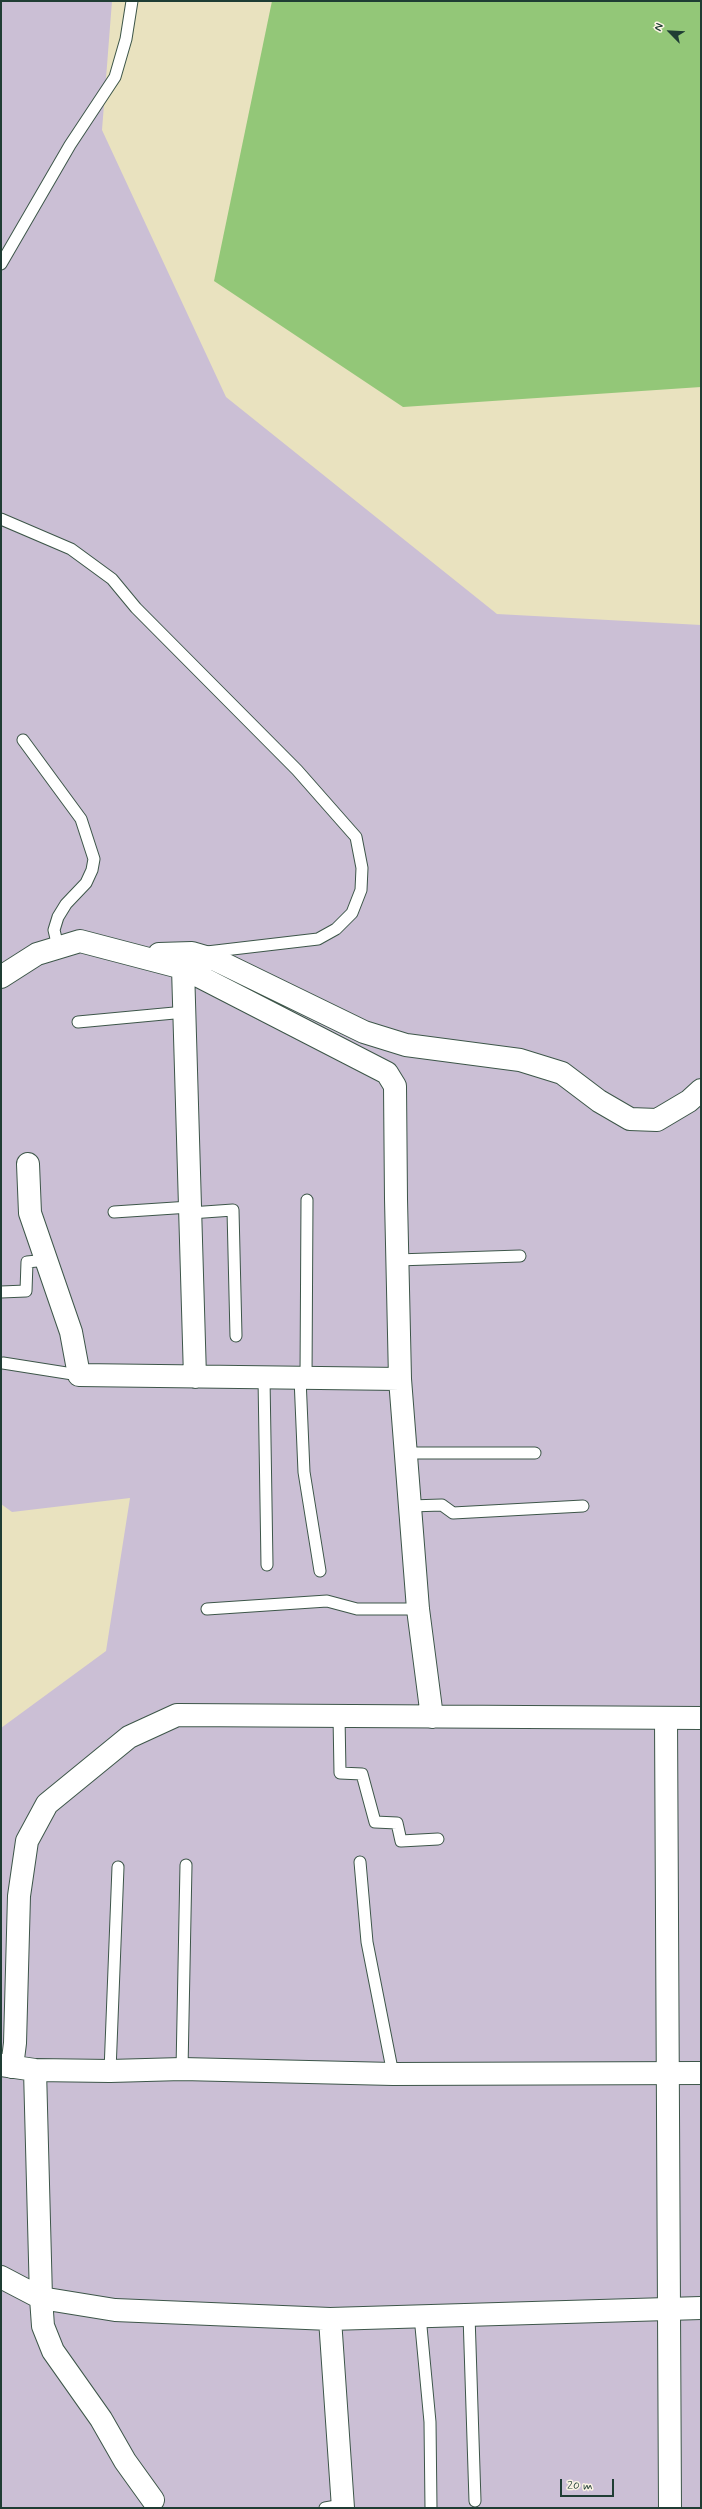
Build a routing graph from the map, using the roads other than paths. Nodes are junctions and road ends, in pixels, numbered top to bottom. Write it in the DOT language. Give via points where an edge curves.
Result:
graph roads {
  1 [pos="132,1"];
  2 [pos="1,264"];
  3 [pos="1,519"];
  4 [pos="23,740"];
  5 [pos="58,948"];
  6 [pos="188,961"];
  7 [pos="1,977"];
  8 [pos="185,1012"];
  9 [pos="78,1022"];
  10 [pos="701,1090"];
  11 [pos="28,1164"];
  12 [pos="307,1200"];
  13 [pos="190,1210"];
  14 [pos="114,1212"];
  15 [pos="520,1256"];
  16 [pos="47,1260"];
  17 [pos="397,1260"];
  18 [pos="1,1292"];
  19 [pos="236,1336"];
  20 [pos="3,1363"];
  21 [pos="79,1375"];
  22 [pos="195,1377"];
  23 [pos="264,1378"];
  24 [pos="303,1378"];
  25 [pos="400,1379"];
  26 [pos="406,1453"];
  27 [pos="535,1453"];
  28 [pos="410,1506"];
  29 [pos="583,1506"];
  30 [pos="267,1565"];
  31 [pos="320,1571"];
  32 [pos="207,1609"];
  33 [pos="418,1609"];
  34 [pos="339,1716"];
  35 [pos="432,1716"];
  36 [pos="666,1718"];
  37 [pos="701,1718"];
  38 [pos="438,1839"];
  39 [pos="360,1862"];
  40 [pos="186,1865"];
  41 [pos="118,1867"];
  42 [pos="6,2066"];
  43 [pos="182,2069"];
  44 [pos="35,2070"];
  45 [pos="110,2071"];
  46 [pos="669,2073"];
  47 [pos="701,2073"];
  48 [pos="394,2074"];
  49 [pos="1,2278"];
  50 [pos="41,2298"];
  51 [pos="701,2308"];
  52 [pos="670,2309"];
  53 [pos="469,2315"];
  54 [pos="420,2316"];
  55 [pos="330,2319"];
  56 [pos="153,2500"];
  57 [pos="475,2501"];
  58 [pos="337,2507"];
  59 [pos="431,2508"];
  60 [pos="670,2508"];
  1 -- 2 [label="lane" via="126,39 115,77 73,138"];
  3 -- 6 [label="lane" via="71,549 112,579 136,608 297,770 356,837 362,868 361,890 352,913 336,929 318,939"];
  4 -- 5 [label="lane" via="81,819 94,859 86,883 66,904 58,917 54,930"];
  5 -- 6 [label="street" via="80,941 134,955"];
  5 -- 7 [label="street" via="37,954"];
  6 -- 8 [label="street"];
  6 -- 10 [label="street" via="216,960 364,1032 406,1045 520,1060 562,1073 599,1101 630,1119 656,1120 689,1101"];
  6 -- 17 [label="street" via="387,1073 395,1086"];
  8 -- 9 [label="lane"];
  8 -- 13 [label="street"];
  11 -- 16 [label="street" via="30,1213"];
  12 -- 24 [label="lane"];
  13 -- 14 [label="lane"];
  13 -- 19 [label="lane" via="233,1210"];
  13 -- 22 [label="street"];
  15 -- 17 [label="lane"];
  16 -- 18 [label="lane" via="27,1262 26,1291"];
  16 -- 21 [label="street" via="71,1332"];
  17 -- 25 [label="street"];
  20 -- 21 [label="lane"];
  21 -- 22 [label="street"];
  22 -- 23 [label="street"];
  23 -- 24 [label="street"];
  23 -- 30 [label="lane"];
  24 -- 25 [label="street"];
  24 -- 31 [label="lane" via="304,1472"];
  25 -- 26 [label="street"];
  26 -- 27 [label="lane"];
  26 -- 28 [label="street"];
  28 -- 29 [label="lane" via="442,1505 453,1513"];
  28 -- 33 [label="street"];
  32 -- 33 [label="lane" via="327,1601 357,1609"];
  33 -- 35 [label="street"];
  34 -- 35 [label="street"];
  34 -- 38 [label="lane" via="340,1773 362,1774 375,1822 397,1823 401,1841"];
  34 -- 42 [label="street" via="177,1715 129,1737 47,1804 27,1841 19,1896 15,2043"];
  35 -- 36 [label="street"];
  36 -- 37 [label="street"];
  36 -- 46 [label="street"];
  39 -- 48 [label="lane" via="367,1942"];
  40 -- 43 [label="lane"];
  41 -- 45 [label="lane"];
  42 -- 44 [label="street"];
  43 -- 45 [label="street"];
  43 -- 48 [label="street"];
  44 -- 45 [label="street"];
  44 -- 50 [label="street"];
  46 -- 47 [label="street"];
  46 -- 48 [label="street"];
  46 -- 52 [label="street"];
  49 -- 50 [label="street"];
  50 -- 55 [label="street" via="115,2310"];
  50 -- 56 [label="street" via="43,2326 53,2351"];
  51 -- 52 [label="street"];
  52 -- 53 [label="street"];
  52 -- 60 [label="street"];
  53 -- 54 [label="street"];
  53 -- 57 [label="lane"];
  54 -- 55 [label="street"];
  54 -- 59 [label="lane" via="430,2422"];
  55 -- 58 [label="street"];
}
